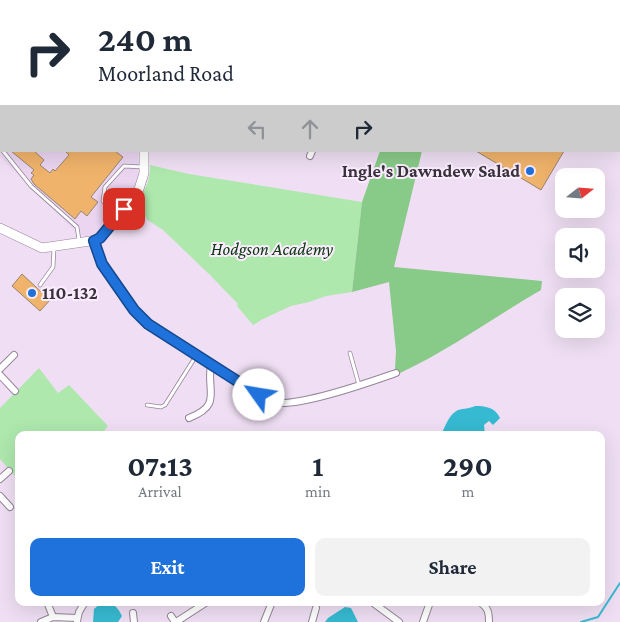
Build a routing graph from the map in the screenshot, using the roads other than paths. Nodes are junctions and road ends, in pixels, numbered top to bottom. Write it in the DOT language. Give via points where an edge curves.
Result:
graph roads {
  1 [pos="4,152"];
  2 [pos="144,152"];
  3 [pos="144,167"];
  4 [pos="116,218"];
  5 [pos="0,228"];
  6 [pos="94,241"];
  7 [pos="80,243"];
  8 [pos="54,247"];
  9 [pos="40,285"];
  10 [pos="350,353"];
  11 [pos="14,355"];
  12 [pos="196,356"];
  13 [pos="211,364"];
  14 [pos="0,370"];
  15 [pos="396,373"];
  16 [pos="0,375"];
  17 [pos="359,385"];
  18 [pos="15,391"];
  19 [pos="147,405"];
  20 [pos="189,418"];
  21 [pos="9,471"];
  22 [pos="0,479"];
  23 [pos="1,501"];
  24 [pos="10,507"];
  25 [pos="49,606"];
  26 [pos="84,606"];
  27 [pos="201,606"];
  28 [pos="270,606"];
  29 [pos="377,606"];
  30 [pos="429,606"];
  31 [pos="486,606"];
  32 [pos="316,608"];
  33 [pos="133,613"];
  34 [pos="171,616"];
  35 [pos="53,617"];
  36 [pos="77,620"];
  37 [pos="40,622"];
  38 [pos="134,622"];
  39 [pos="176,622"];
  40 [pos="264,622"];
  41 [pos="312,622"];
  42 [pos="399,622"];
  43 [pos="423,622"];
  44 [pos="489,622"];
  1 -- 7 [label="lane" via="31,186 76,228"];
  2 -- 3 [label="street"];
  3 -- 4 [label="street" via="137,194"];
  3 -- 4 [label="lane" via="124,166 105,187 103,202"];
  4 -- 6 [label="street"];
  5 -- 8 [label="street" via="36,247"];
  6 -- 7 [label="street"];
  6 -- 12 [label="street" via="102,264 134,310 148,324"];
  7 -- 8 [label="street"];
  8 -- 9 [label="lane" via="53,267"];
  10 -- 17 [label="lane"];
  11 -- 14 [label="street"];
  12 -- 13 [label="street"];
  12 -- 19 [label="lane" via="165,405 161,408"];
  13 -- 17 [label="street" via="278,404"];
  13 -- 20 [label="street" via="211,402"];
  15 -- 17 [label="street"];
  16 -- 18 [label="street"];
  21 -- 22 [label="street"];
  23 -- 24 [label="street"];
  25 -- 35 [label="street"];
  26 -- 36 [label="street"];
  27 -- 39 [label="street"];
  28 -- 40 [label="street"];
  29 -- 42 [label="street"];
  30 -- 43 [label="street"];
  31 -- 44 [label="street"];
  32 -- 41 [label="street"];
  33 -- 38 [label="street"];
  34 -- 39 [label="street"];
  35 -- 36 [label="street"];
  35 -- 37 [label="street"];
}
